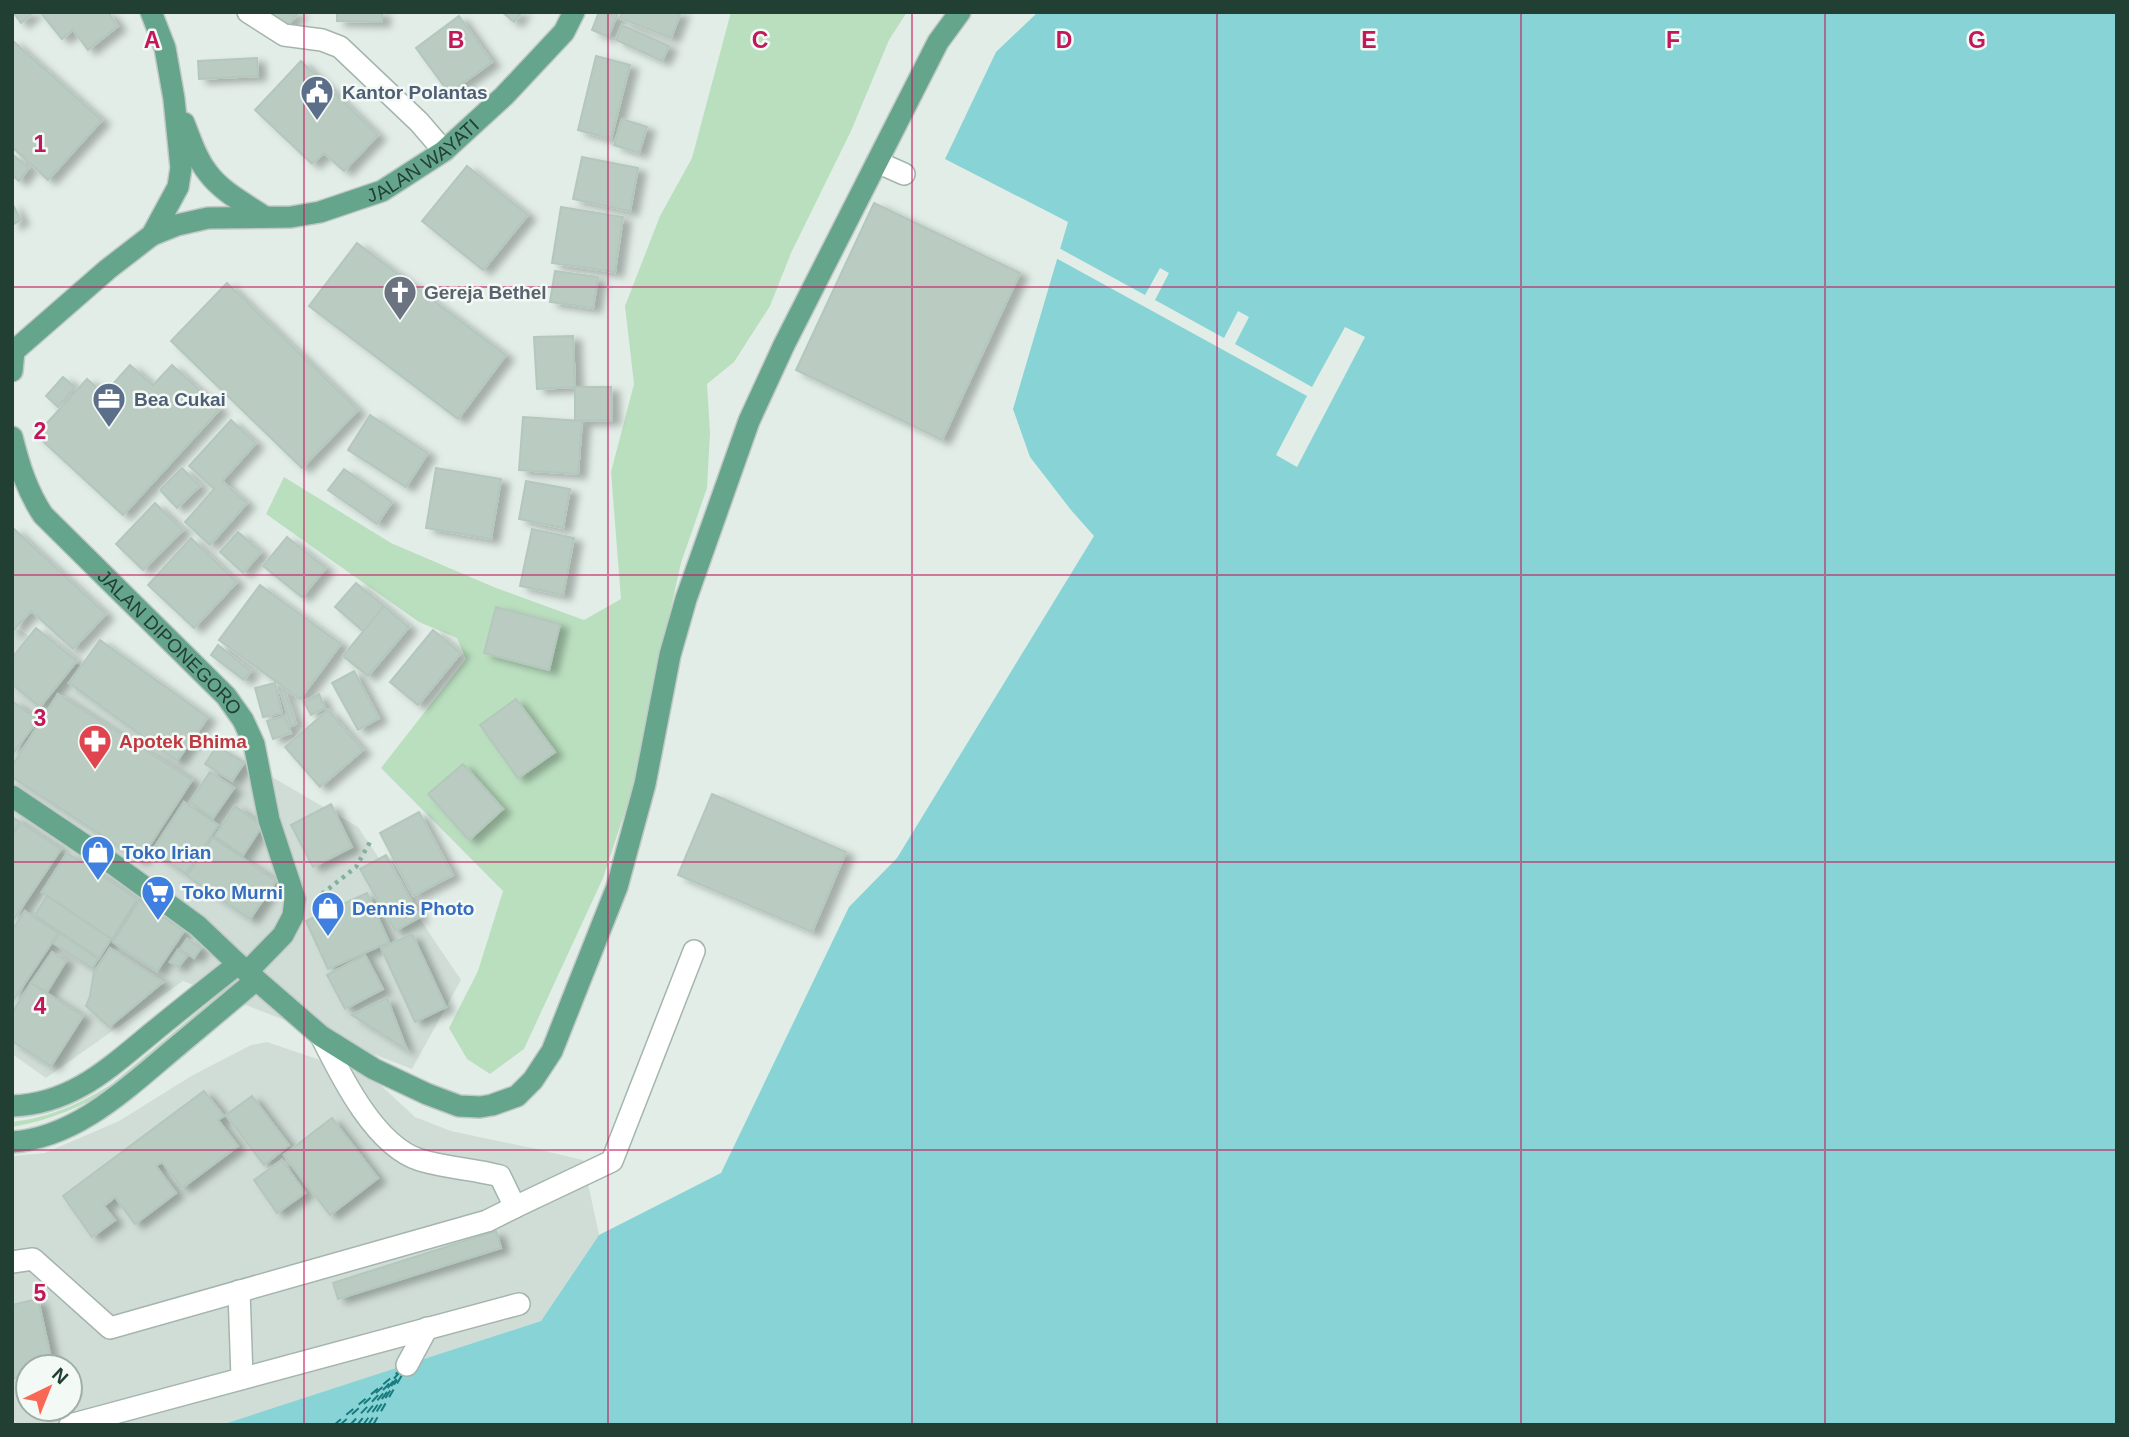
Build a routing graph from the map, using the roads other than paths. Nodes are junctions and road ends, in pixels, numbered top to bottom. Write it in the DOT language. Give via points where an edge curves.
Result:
graph roads {
  1 [pos="151,12"];
  2 [pos="248,12"];
  3 [pos="574,12"];
  4 [pos="960,12"];
  5 [pos="174,99"];
  6 [pos="444,151"];
  7 [pos="877,162"];
  8 [pos="904,174"];
  9 [pos="265,216"];
  10 [pos="152,235"];
  11 [pos="13,357"];
  12 [pos="12,437"];
  13 [pos="12,796"];
  14 [pos="694,951"];
  15 [pos="247,972"];
  16 [pos="321,1036"];
  17 [pos="12,1106"];
  18 [pos="12,1142"];
  19 [pos="515,1207"];
  20 [pos="12,1262"];
  21 [pos="239,1291"];
  22 [pos="519,1304"];
  23 [pos="427,1328"];
  24 [pos="407,1365"];
  25 [pos="242,1378"];
  26 [pos="70,1425"];
  1 -- 5 [label="main road" via="165,48"];
  2 -- 6 [label="lane" via="284,35 340,47"];
  3 -- 6 [label="main road, JALAN WAYATI" via="565,32"];
  4 -- 7 [label="main road" via="938,42"];
  5 -- 9 [label="main road" via="208,173"];
  5 -- 10 [label="main road" via="181,177"];
  6 -- 9 [label="main road, JALAN WAYATI" via="382,191 320,212"];
  7 -- 8 [label="lane"];
  7 -- 16 [label="main road" via="748,421 686,598 617,887 544,1066 517,1096 492,1105 459,1106 374,1069"];
  9 -- 10 [label="main road, JALAN WAYATI" via="208,218"];
  10 -- 11 [label="main road"];
  12 -- 15 [label="main road, JALAN DIPONEGORO" via="18,463 43,515 226,696 254,744 269,820 295,899 293,916 273,947"];
  13 -- 15 [label="main road" via="198,926"];
  14 -- 19 [label="lane" via="612,1161"];
  15 -- 16 [label="main road"];
  15 -- 17 [label="main road" via="84,1086 56,1099"];
  15 -- 18 [label="main road" via="103,1107 65,1128"];
  16 -- 19 [label="lane" via="363,1111 397,1148 419,1159 500,1176"];
  19 -- 21 [label="lane" via="487,1220"];
  20 -- 21 [label="lane" via="33,1259 110,1328"];
  21 -- 25 [label="lane"];
  22 -- 23 [label="lane"];
  23 -- 24 [label="lane"];
  23 -- 25 [label="lane"];
  25 -- 26 [label="lane"];
}
